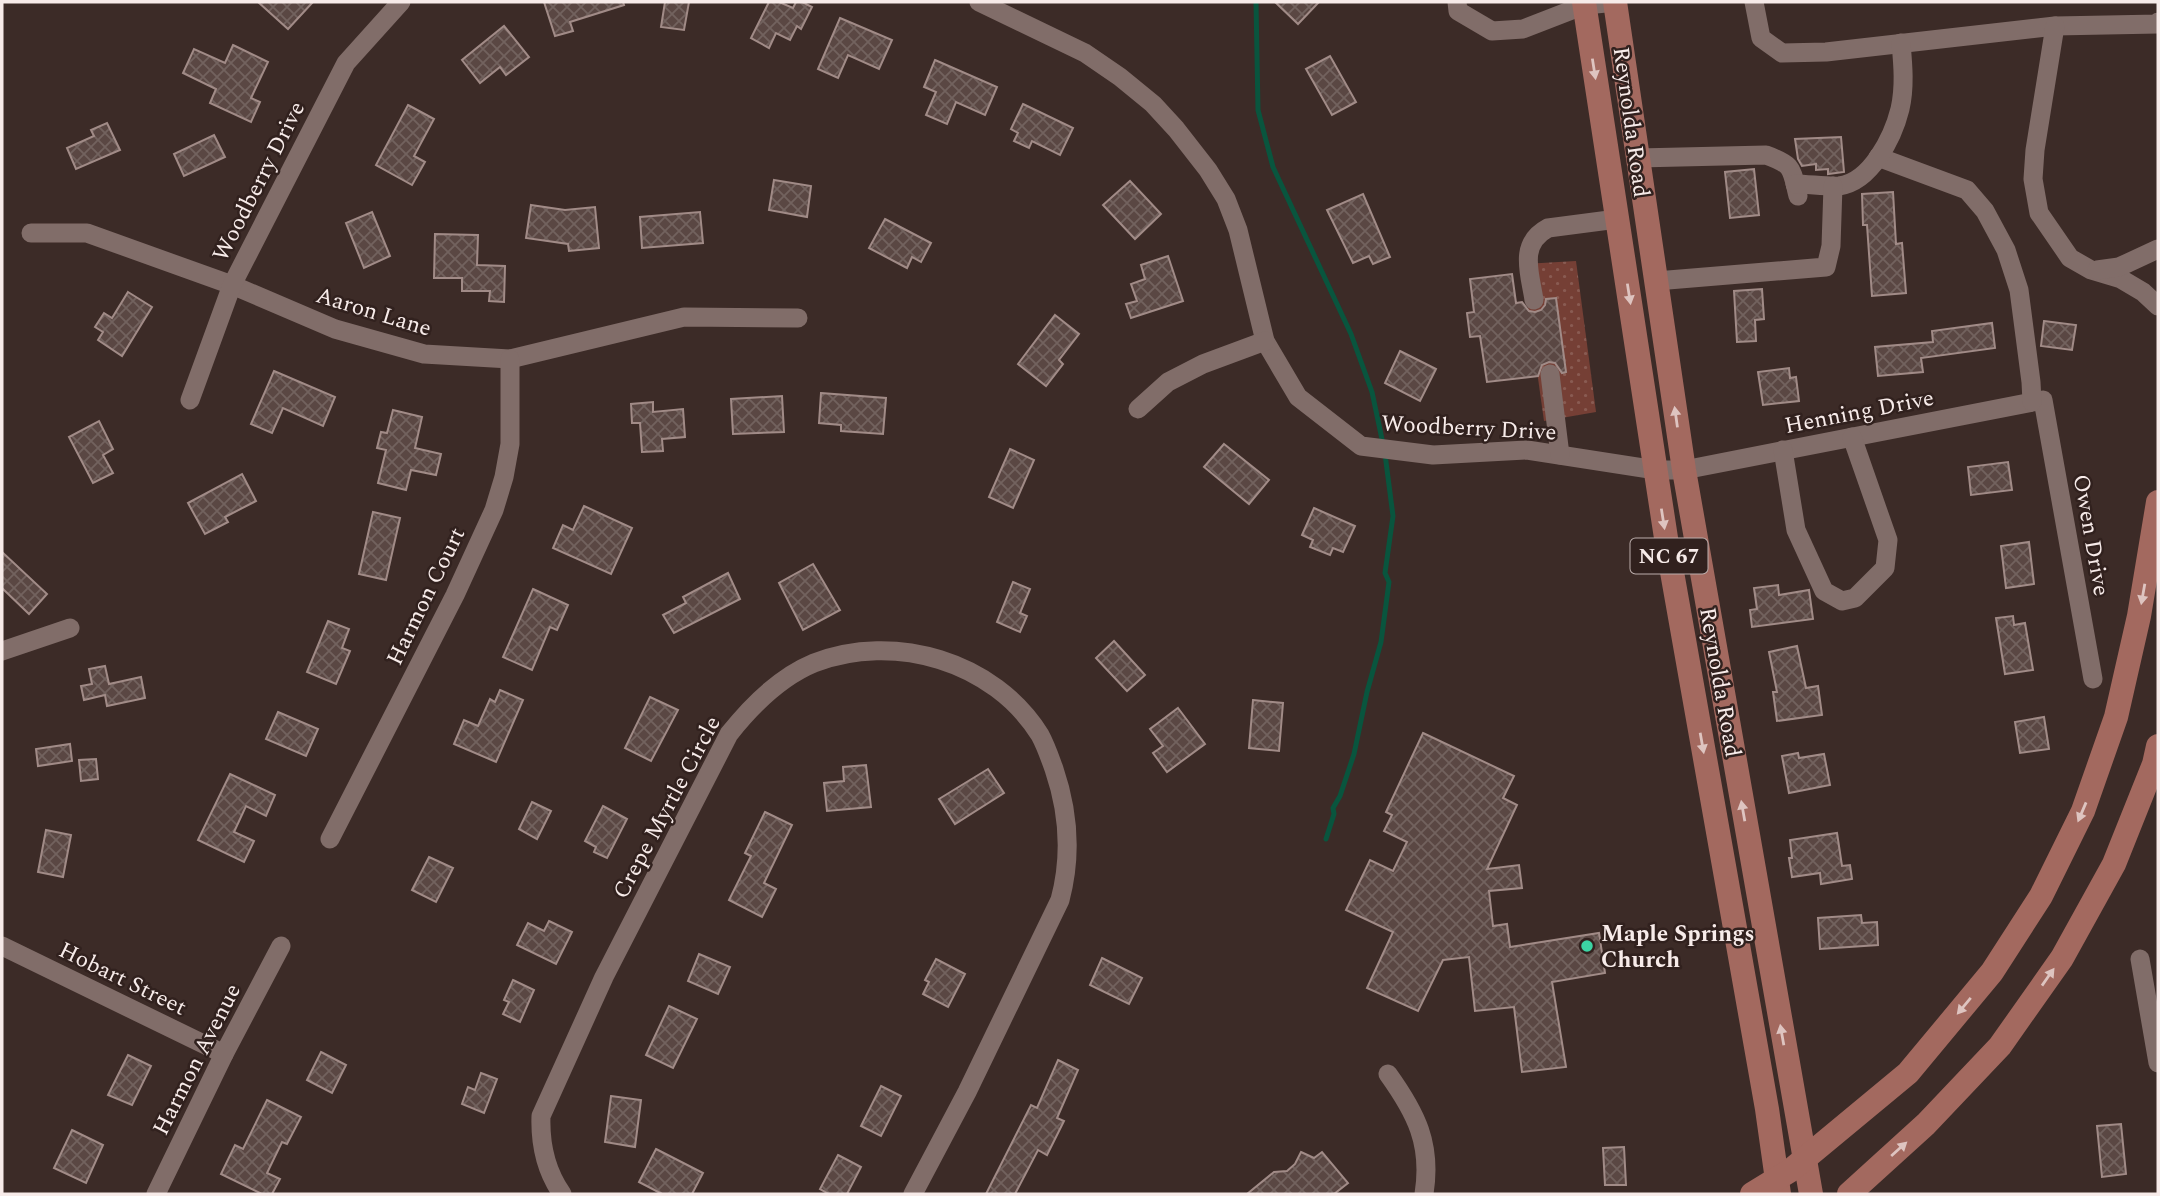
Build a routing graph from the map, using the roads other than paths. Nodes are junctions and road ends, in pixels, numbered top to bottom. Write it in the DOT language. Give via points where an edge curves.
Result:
graph roads {
  1 [pos="401,2"];
  2 [pos="979,2"];
  3 [pos="1457,2"];
  4 [pos="1615,2"];
  5 [pos="1754,2"];
  6 [pos="1584,3"];
  7 [pos="2158,22"];
  8 [pos="2055,26"];
  9 [pos="1901,43"];
  10 [pos="1878,157"];
  11 [pos="1638,158"];
  12 [pos="1833,186"];
  13 [pos="1617,219"];
  14 [pos="31,233"];
  15 [pos="2158,249"];
  16 [pos="2091,270"];
  17 [pos="1656,281"];
  18 [pos="232,285"];
  19 [pos="1534,300"];
  20 [pos="2158,306"];
  21 [pos="798,318"];
  22 [pos="1265,341"];
  23 [pos="510,359"];
  24 [pos="1550,374"];
  25 [pos="190,400"];
  26 [pos="2037,401"];
  27 [pos="1138,409"];
  28 [pos="1852,437"];
  29 [pos="1783,450"];
  30 [pos="1560,455"];
  31 [pos="1656,470"];
  32 [pos="1684,470"];
  33 [pos="2158,502"];
  34 [pos="70,628"];
  35 [pos="2,651"];
  36 [pos="2093,679"];
  37 [pos="2158,746"];
  38 [pos="330,839"];
  39 [pos="2,946"];
  40 [pos="281,946"];
  41 [pos="2140,959"];
  42 [pos="223,1054"];
  43 [pos="2158,1063"];
  44 [pos="1388,1074"];
  45 [pos="156,1194"];
  46 [pos="562,1194"];
  47 [pos="913,1194"];
  48 [pos="1424,1194"];
  49 [pos="1752,1194"];
  50 [pos="1779,1194"];
  51 [pos="1811,1194"];
  52 [pos="1849,1194"];
  1 -- 18 [label="street, Woodberry Drive" via="346,63"];
  2 -- 22 [label="street, Woodberry Drive" via="1085,53 1153,104 1176,129 1226,199"];
  3 -- 6 [label="street" via="1458,11 1492,31 1523,29"];
  4 -- 6 [label="street"];
  4 -- 11 [label="main road, Reynolda Road / NC 67"];
  5 -- 9 [label="street" via="1761,38 1782,53"];
  6 -- 13 [label="main road, Reynolda Road / NC 67, one-way"];
  7 -- 8 [label="street"];
  8 -- 9 [label="street"];
  8 -- 16 [label="street" via="2033,179 2039,213 2070,258"];
  9 -- 10 [label="street" via="1900,109"];
  10 -- 12 [label="street" via="1855,181"];
  10 -- 26 [label="street, Owen Drive" via="1967,190 1985,212 2006,250 2019,290"];
  11 -- 12 [label="street" via="1766,155 1792,169 1797,190"];
  11 -- 17 [label="main road, Reynolda Road / NC 67"];
  12 -- 17 [label="street" via="1826,267"];
  13 -- 19 [label="street" via="1541,232 1527,252"];
  13 -- 31 [label="main road, Reynolda Road / NC 67, one-way"];
  14 -- 18 [label="street, Aaron Lane" via="87,233"];
  15 -- 16 [label="street" via="2119,267"];
  16 -- 20 [label="street" via="2120,279"];
  32 -- 17 [label="main road, Reynolda Road / NC 67, one-way"];
  18 -- 23 [label="street, Aaron Lane" via="335,329 424,354"];
  18 -- 25 [label="street, Woodberry Drive"];
  21 -- 23 [label="street, Aaron Lane" via="684,317"];
  22 -- 27 [label="street" via="1168,382"];
  22 -- 30 [label="street, Woodberry Drive" via="1298,397 1361,446 1433,455 1527,450"];
  23 -- 38 [label="street, Harmon Court" via="510,444 494,510"];
  24 -- 30 [label="street"];
  26 -- 28 [label="street, Henning Drive"];
  26 -- 36 [label="street, Owen Drive"];
  28 -- 29 [label="street, Henning Drive"];
  28 -- 29 [label="street" via="1888,540 1885,568 1855,598 1842,601 1824,591 1796,530"];
  29 -- 32 [label="street, Henning Drive"];
  30 -- 31 [label="street, Woodberry Drive"];
  31 -- 32 [label="street, Woodberry Drive"];
  31 -- 50 [label="main road, Reynolda Road / NC 67, one-way"];
  51 -- 32 [label="main road, Reynolda Road / NC 67, one-way"];
  33 -- 49 [label="main road, one-way" via="2116,717 2083,811 2041,896 1992,972 1908,1073 1791,1170"];
  34 -- 35 [label="street"];
  52 -- 37 [label="main road, one-way" via="1926,1124 2000,1046 2062,958 2114,864"];
  39 -- 42 [label="street, Hobart Street"];
  40 -- 42 [label="street, Harmon Avenue"];
  41 -- 43 [label="street"];
  42 -- 45 [label="street, Harmon Avenue"];
  44 -- 48 [label="street" via="1420,1127 1426,1153"];
  46 -- 47 [label="street, Crepe Myrtle Circle" via="547,1167 541,1116 604,977 729,734 764,696 814,664 838,656 898,651 956,664 999,691 1024,715 1040,735 1061,790 1068,841 1060,900"];
}
